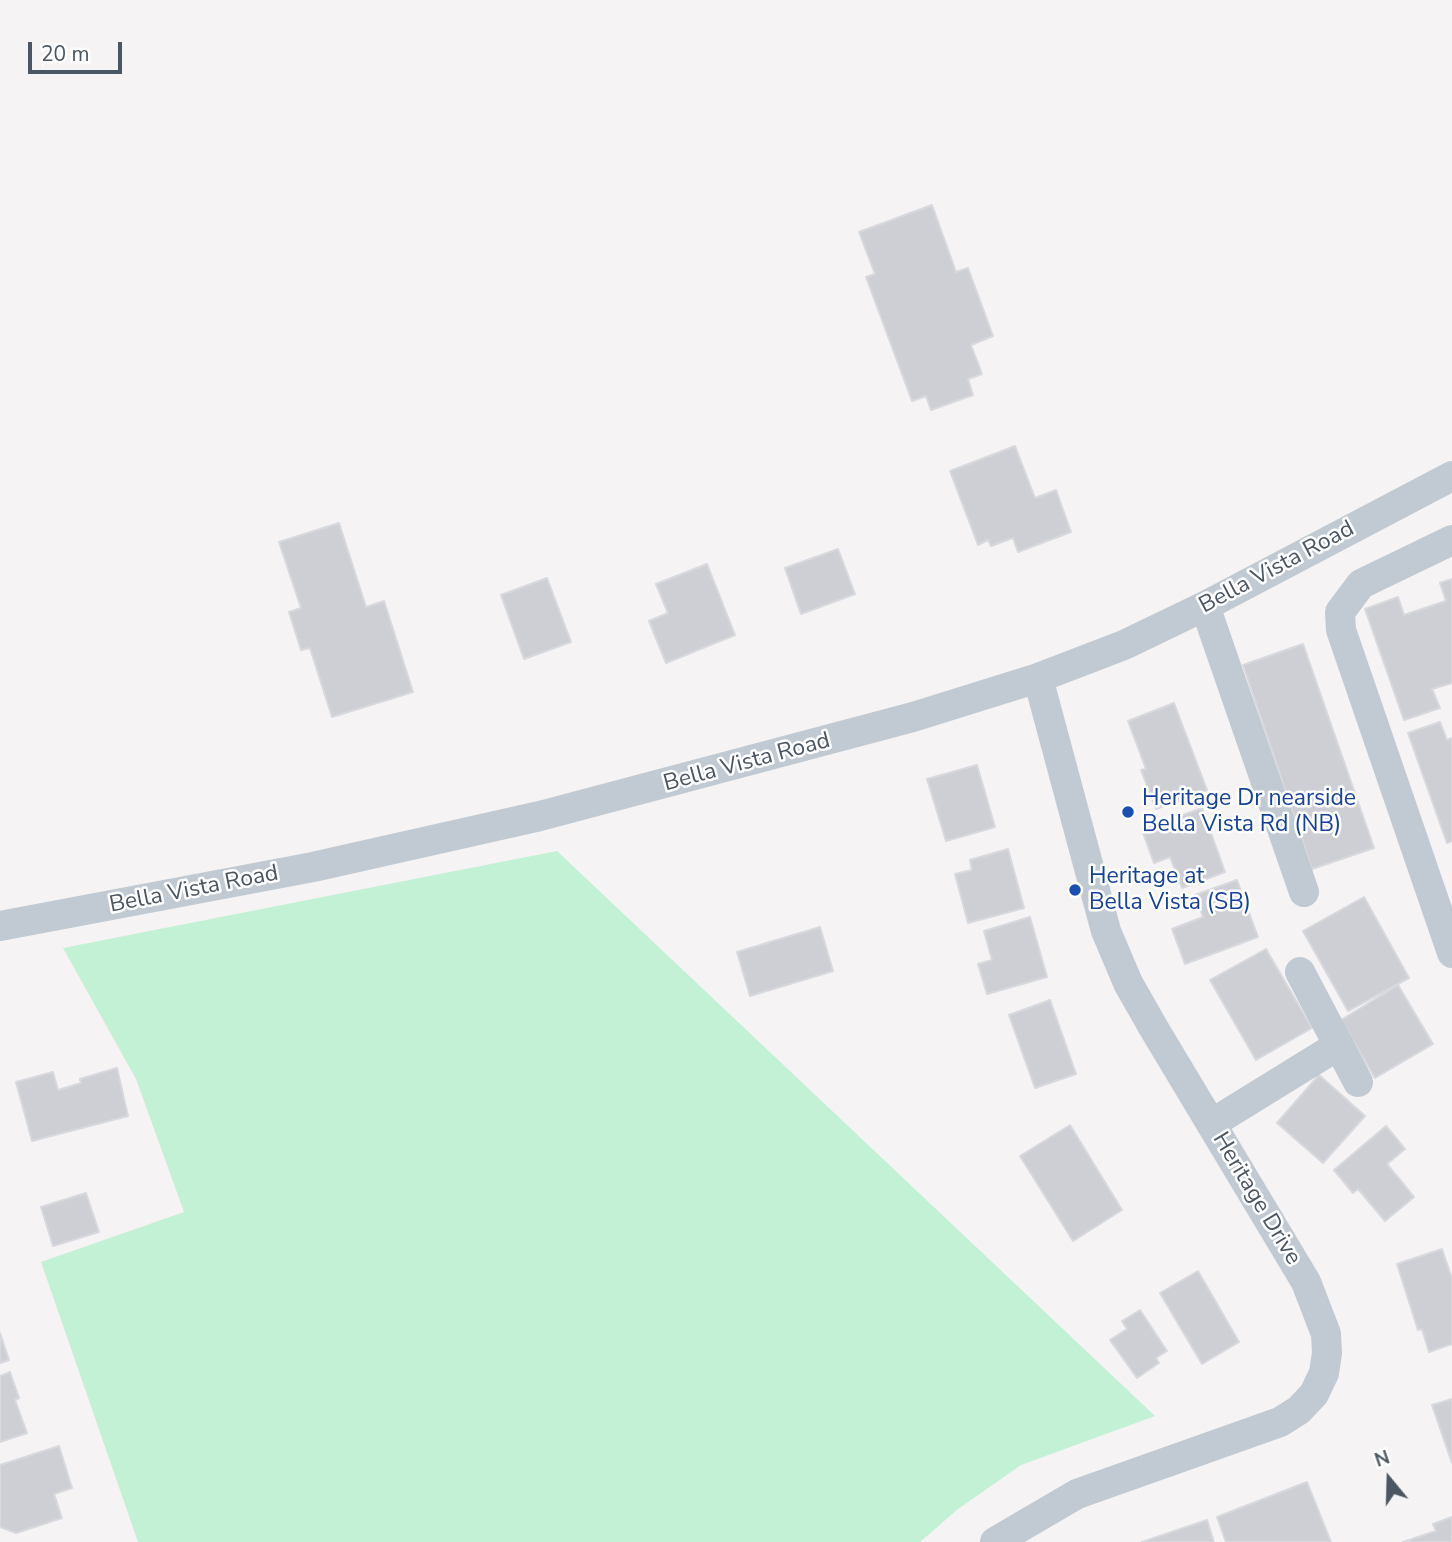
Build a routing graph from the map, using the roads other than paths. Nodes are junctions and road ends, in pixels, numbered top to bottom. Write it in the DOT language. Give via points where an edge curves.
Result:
graph roads {
  1 [pos="1452,476"];
  2 [pos="1452,540"];
  3 [pos="1205,606"];
  4 [pos="1038,678"];
  5 [pos="1304,892"];
  6 [pos="0,926"];
  7 [pos="1452,953"];
  8 [pos="1300,972"];
  9 [pos="1339,1045"];
  10 [pos="1358,1082"];
  11 [pos="1211,1124"];
  12 [pos="995,1542"];
  1 -- 3 [label="street, Bella Vista Road"];
  2 -- 7 [label="street" via="1361,584 1340,612 1341,630"];
  3 -- 4 [label="street, Bella Vista Road" via="1124,645"];
  3 -- 5 [label="street"];
  4 -- 6 [label="street, Bella Vista Road" via="754,762 541,816 313,867"];
  4 -- 11 [label="street, Heritage Drive" via="1106,931 1128,983"];
  8 -- 9 [label="street"];
  9 -- 10 [label="street"];
  9 -- 11 [label="street"];
  11 -- 12 [label="street, Heritage Drive" via="1318,1309 1327,1353 1314,1394 1300,1410 1279,1422 1077,1494"];
}
